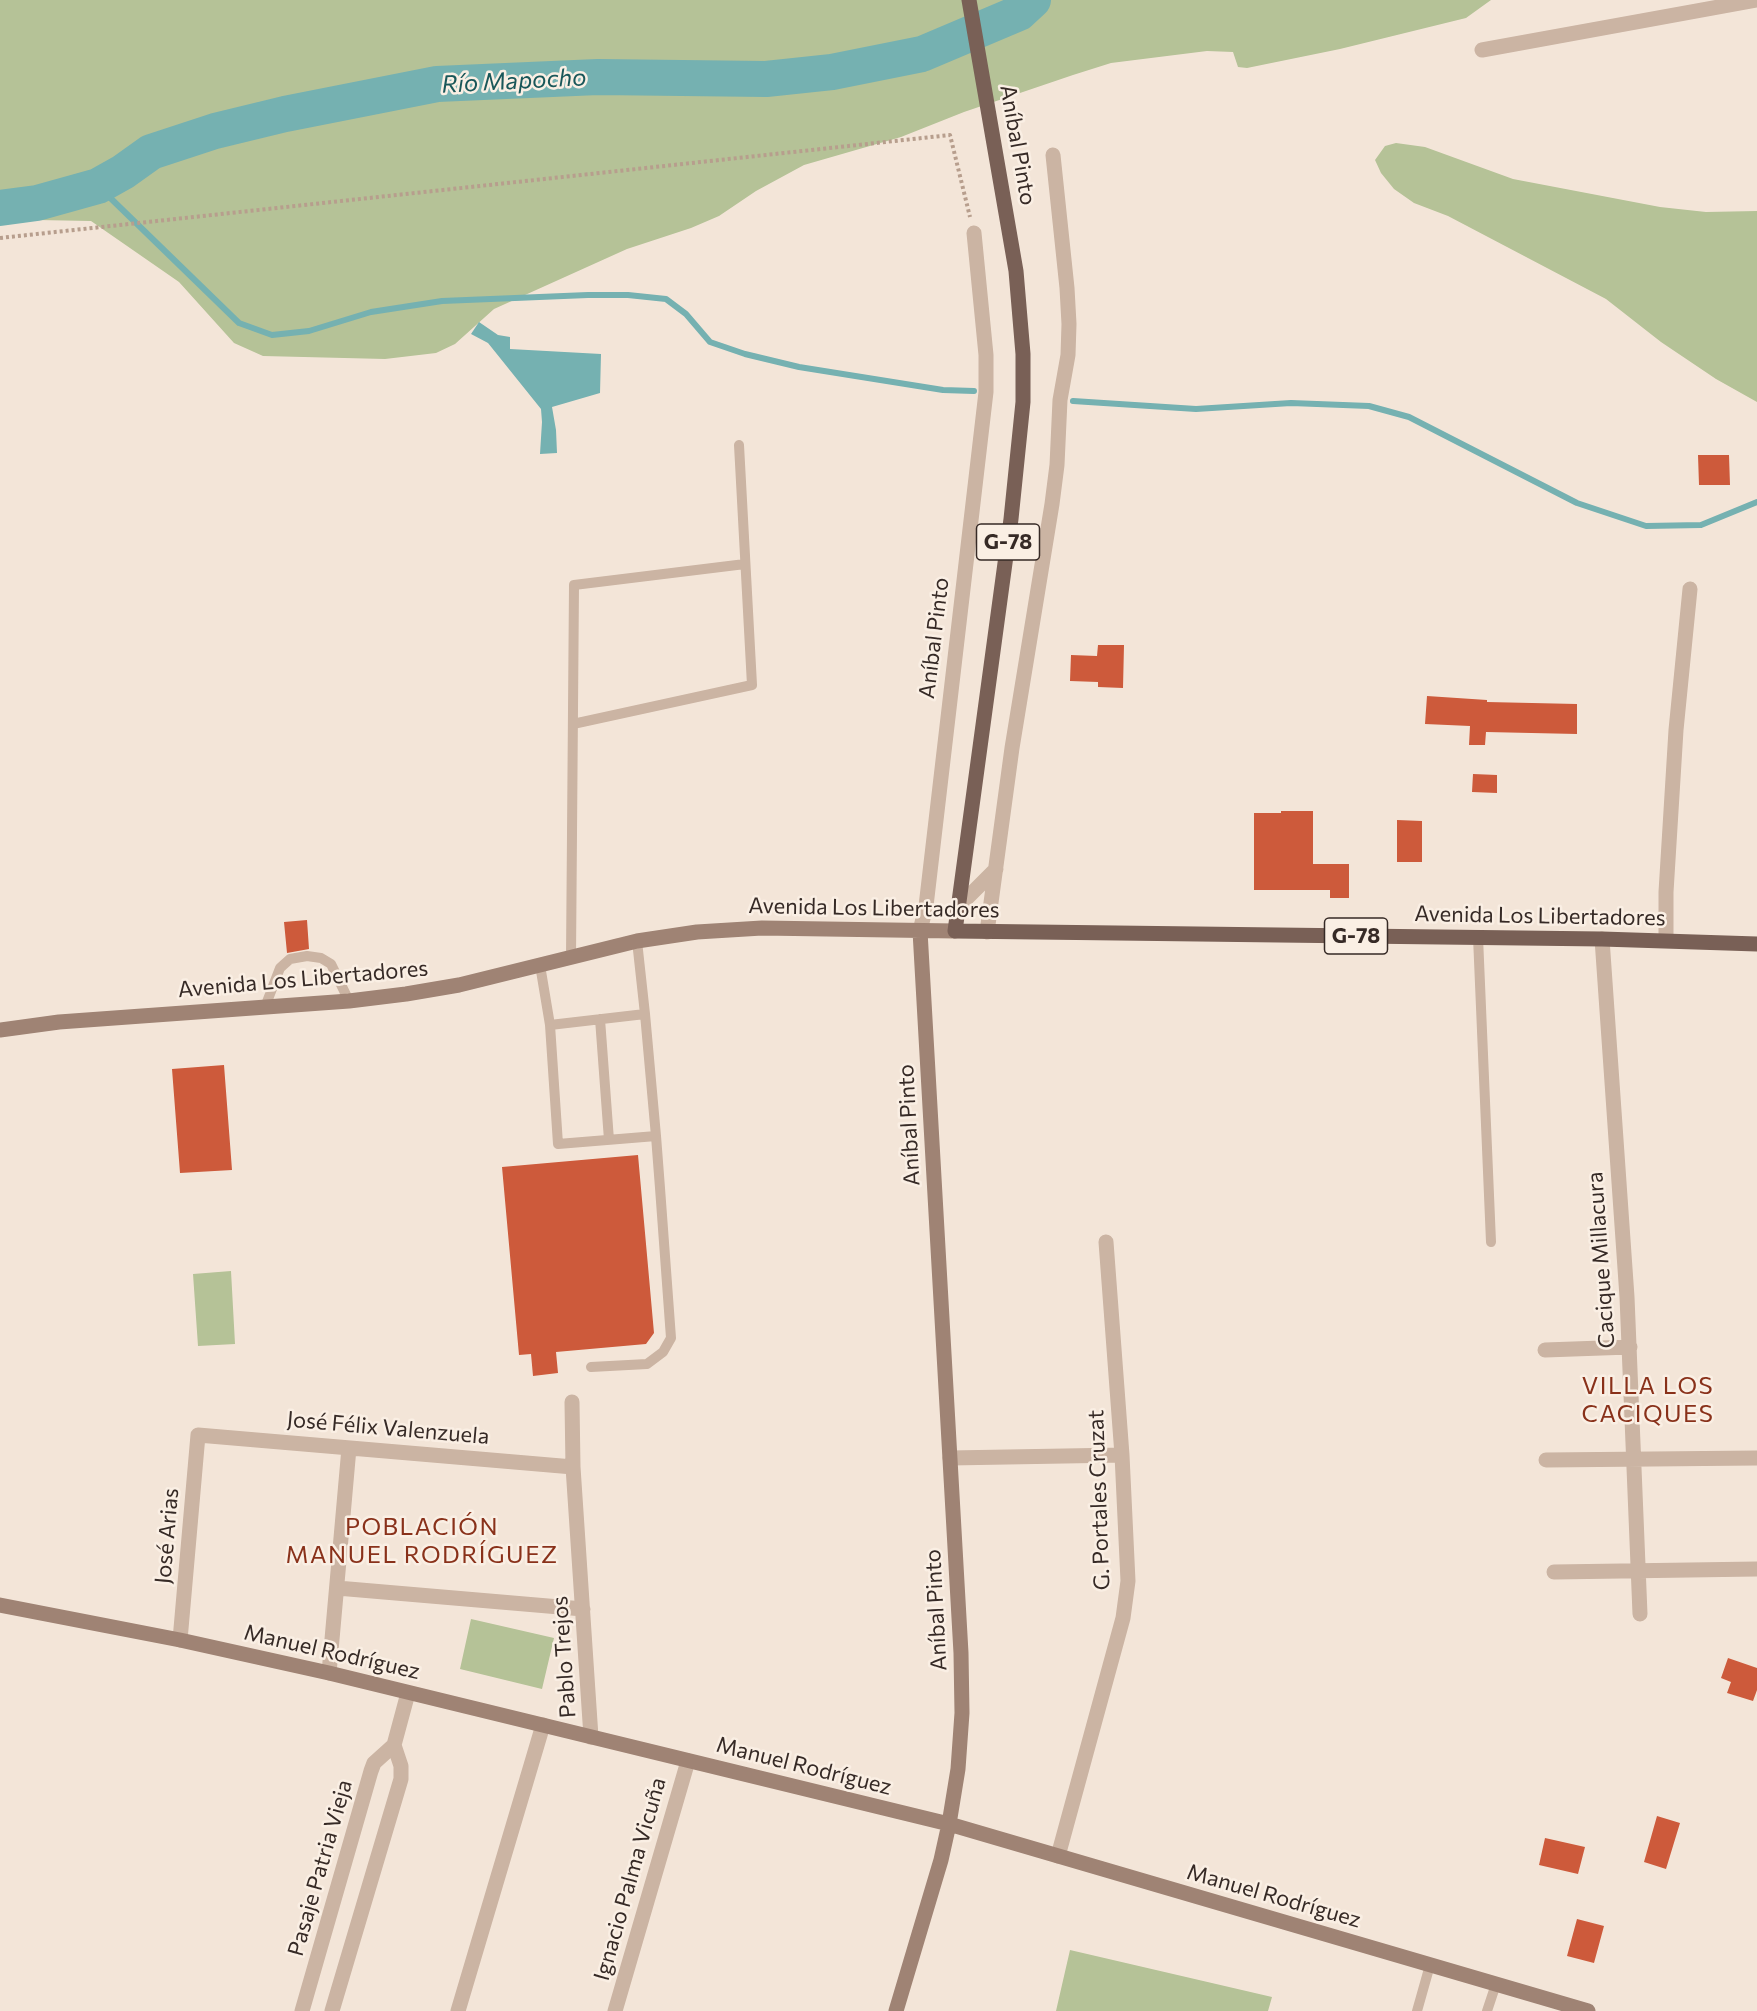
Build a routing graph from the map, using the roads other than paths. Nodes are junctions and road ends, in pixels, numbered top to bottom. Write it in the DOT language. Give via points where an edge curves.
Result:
graph roads {
  1 [pos="969,0"];
  2 [pos="1757,0"];
  3 [pos="1482,50"];
  4 [pos="1053,155"];
  5 [pos="974,233"];
  6 [pos="739,445"];
  7 [pos="745,564"];
  8 [pos="1690,589"];
  9 [pos="573,724"];
  10 [pos="996,869"];
  11 [pos="959,906"];
  12 [pos="920,931"];
  13 [pos="955,931"];
  14 [pos="987,932"];
  15 [pos="1478,937"];
  16 [pos="1602,939"];
  17 [pos="1666,940"];
  18 [pos="637,941"];
  19 [pos="1757,944"];
  20 [pos="571,957"];
  21 [pos="540,964"];
  22 [pos="349,1001"];
  23 [pos="265,1007"];
  24 [pos="645,1014"];
  25 [pos="600,1019"];
  26 [pos="550,1025"];
  27 [pos="0,1030"];
  28 [pos="656,1136"];
  29 [pos="609,1140"];
  30 [pos="1106,1242"];
  31 [pos="1491,1242"];
  32 [pos="1630,1347"];
  33 [pos="1545,1350"];
  34 [pos="591,1367"];
  35 [pos="572,1402"];
  36 [pos="198,1435"];
  37 [pos="349,1448"];
  38 [pos="1122,1455"];
  39 [pos="950,1458"];
  40 [pos="1757,1458"];
  41 [pos="1634,1459"];
  42 [pos="1546,1460"];
  43 [pos="573,1467"];
  44 [pos="1757,1569"];
  45 [pos="1639,1570"];
  46 [pos="1554,1572"];
  47 [pos="337,1588"];
  48 [pos="0,1605"];
  49 [pos="583,1609"];
  50 [pos="1641,1614"];
  51 [pos="180,1640"];
  52 [pos="329,1673"];
  53 [pos="408,1692"];
  54 [pos="543,1725"];
  55 [pos="591,1737"];
  56 [pos="394,1745"];
  57 [pos="688,1761"];
  58 [pos="950,1824"];
  59 [pos="1058,1856"];
  60 [pos="1431,1965"];
  61 [pos="1496,1984"];
  62 [pos="302,2011"];
  63 [pos="332,2011"];
  64 [pos="458,2011"];
  65 [pos="615,2011"];
  66 [pos="896,2011"];
  67 [pos="1417,2011"];
  68 [pos="1487,2011"];
  69 [pos="1588,2011"];
  1 -- 11 [label="main road, Aníbal Pinto / G-78" via="1017,271 1023,402 1013,508"];
  2 -- 3 [label="street"];
  4 -- 10 [label="street, Aníbal Pinto" via="1067,288 1068,355 1060,400 1052,504"];
  5 -- 12 [label="street, Aníbal Pinto" via="986,392"];
  6 -- 7 [label="lane"];
  7 -- 9 [label="lane" via="752,685"];
  7 -- 9 [label="lane" via="574,585"];
  8 -- 17 [label="street" via="1676,730"];
  9 -- 20 [label="lane"];
  10 -- 11 [label="street"];
  10 -- 14 [label="street, Aníbal Pinto"];
  11 -- 13 [label="main road, Aníbal Pinto / G-78"];
  12 -- 13 [label="street, Avenida Los Libertadores"];
  12 -- 18 [label="street, Avenida Los Libertadores" via="729,929"];
  12 -- 39 [label="street, Aníbal Pinto"];
  13 -- 14 [label="main road, Avenida Los Libertadores / G-78"];
  14 -- 15 [label="main road, Avenida Los Libertadores / G-78"];
  15 -- 16 [label="main road, Avenida Los Libertadores / G-78"];
  15 -- 31 [label="lane"];
  16 -- 17 [label="main road, Avenida Los Libertadores / G-78"];
  16 -- 32 [label="street, Cacique Millacura"];
  17 -- 19 [label="main road, Avenida Los Libertadores / G-78"];
  18 -- 20 [label="street, Avenida Los Libertadores"];
  18 -- 24 [label="lane"];
  20 -- 21 [label="street, Avenida Los Libertadores"];
  21 -- 22 [label="street, Avenida Los Libertadores" via="432,990"];
  21 -- 26 [label="lane"];
  22 -- 23 [label="street, Avenida Los Libertadores"];
  22 -- 23 [label="lane" via="331,964 307,956 294,957 280,968"];
  23 -- 27 [label="street, Avenida Los Libertadores"];
  24 -- 25 [label="lane"];
  24 -- 28 [label="lane"];
  25 -- 26 [label="lane"];
  25 -- 29 [label="lane"];
  26 -- 29 [label="lane" via="558,1144"];
  28 -- 29 [label="lane"];
  28 -- 34 [label="lane" via="671,1338 663,1352 647,1364"];
  30 -- 38 [label="street, G. Portales Cruzat"];
  32 -- 33 [label="street"];
  32 -- 41 [label="street, Cacique Millacura"];
  35 -- 43 [label="street, Pablo Trejos"];
  36 -- 37 [label="street, José Félix Valenzuela"];
  36 -- 51 [label="street, José Arias"];
  37 -- 43 [label="street, José Félix Valenzuela"];
  37 -- 47 [label="street"];
  38 -- 39 [label="street"];
  38 -- 59 [label="street, G. Portales Cruzat" via="1128,1581 1123,1618"];
  39 -- 58 [label="street, Aníbal Pinto" via="962,1683"];
  40 -- 41 [label="street"];
  41 -- 42 [label="street"];
  41 -- 45 [label="street, Cacique Millacura"];
  43 -- 49 [label="street, Pablo Trejos"];
  44 -- 45 [label="street"];
  45 -- 46 [label="street"];
  45 -- 50 [label="street, Cacique Millacura"];
  47 -- 49 [label="street"];
  47 -- 52 [label="street"];
  48 -- 51 [label="street, Manuel Rodríguez"];
  49 -- 55 [label="street, Pablo Trejos"];
  51 -- 52 [label="street, Manuel Rodríguez"];
  52 -- 53 [label="street, Manuel Rodríguez"];
  53 -- 54 [label="street, Manuel Rodríguez"];
  53 -- 56 [label="street"];
  54 -- 55 [label="street, Manuel Rodríguez"];
  54 -- 64 [label="street"];
  55 -- 57 [label="street, Manuel Rodríguez"];
  56 -- 62 [label="street, Pasaje Patria Vieja" via="374,1763 371,1771"];
  56 -- 63 [label="street" via="401,1779"];
  57 -- 58 [label="street, Manuel Rodríguez"];
  57 -- 65 [label="street, Ignacio Palma Vicuña"];
  58 -- 59 [label="street, Manuel Rodríguez"];
  58 -- 66 [label="street, Aníbal Pinto"];
  59 -- 60 [label="street, Manuel Rodríguez"];
  60 -- 61 [label="street, Manuel Rodríguez"];
  60 -- 67 [label="lane"];
  61 -- 68 [label="lane"];
  61 -- 69 [label="street, Manuel Rodríguez"];
}
